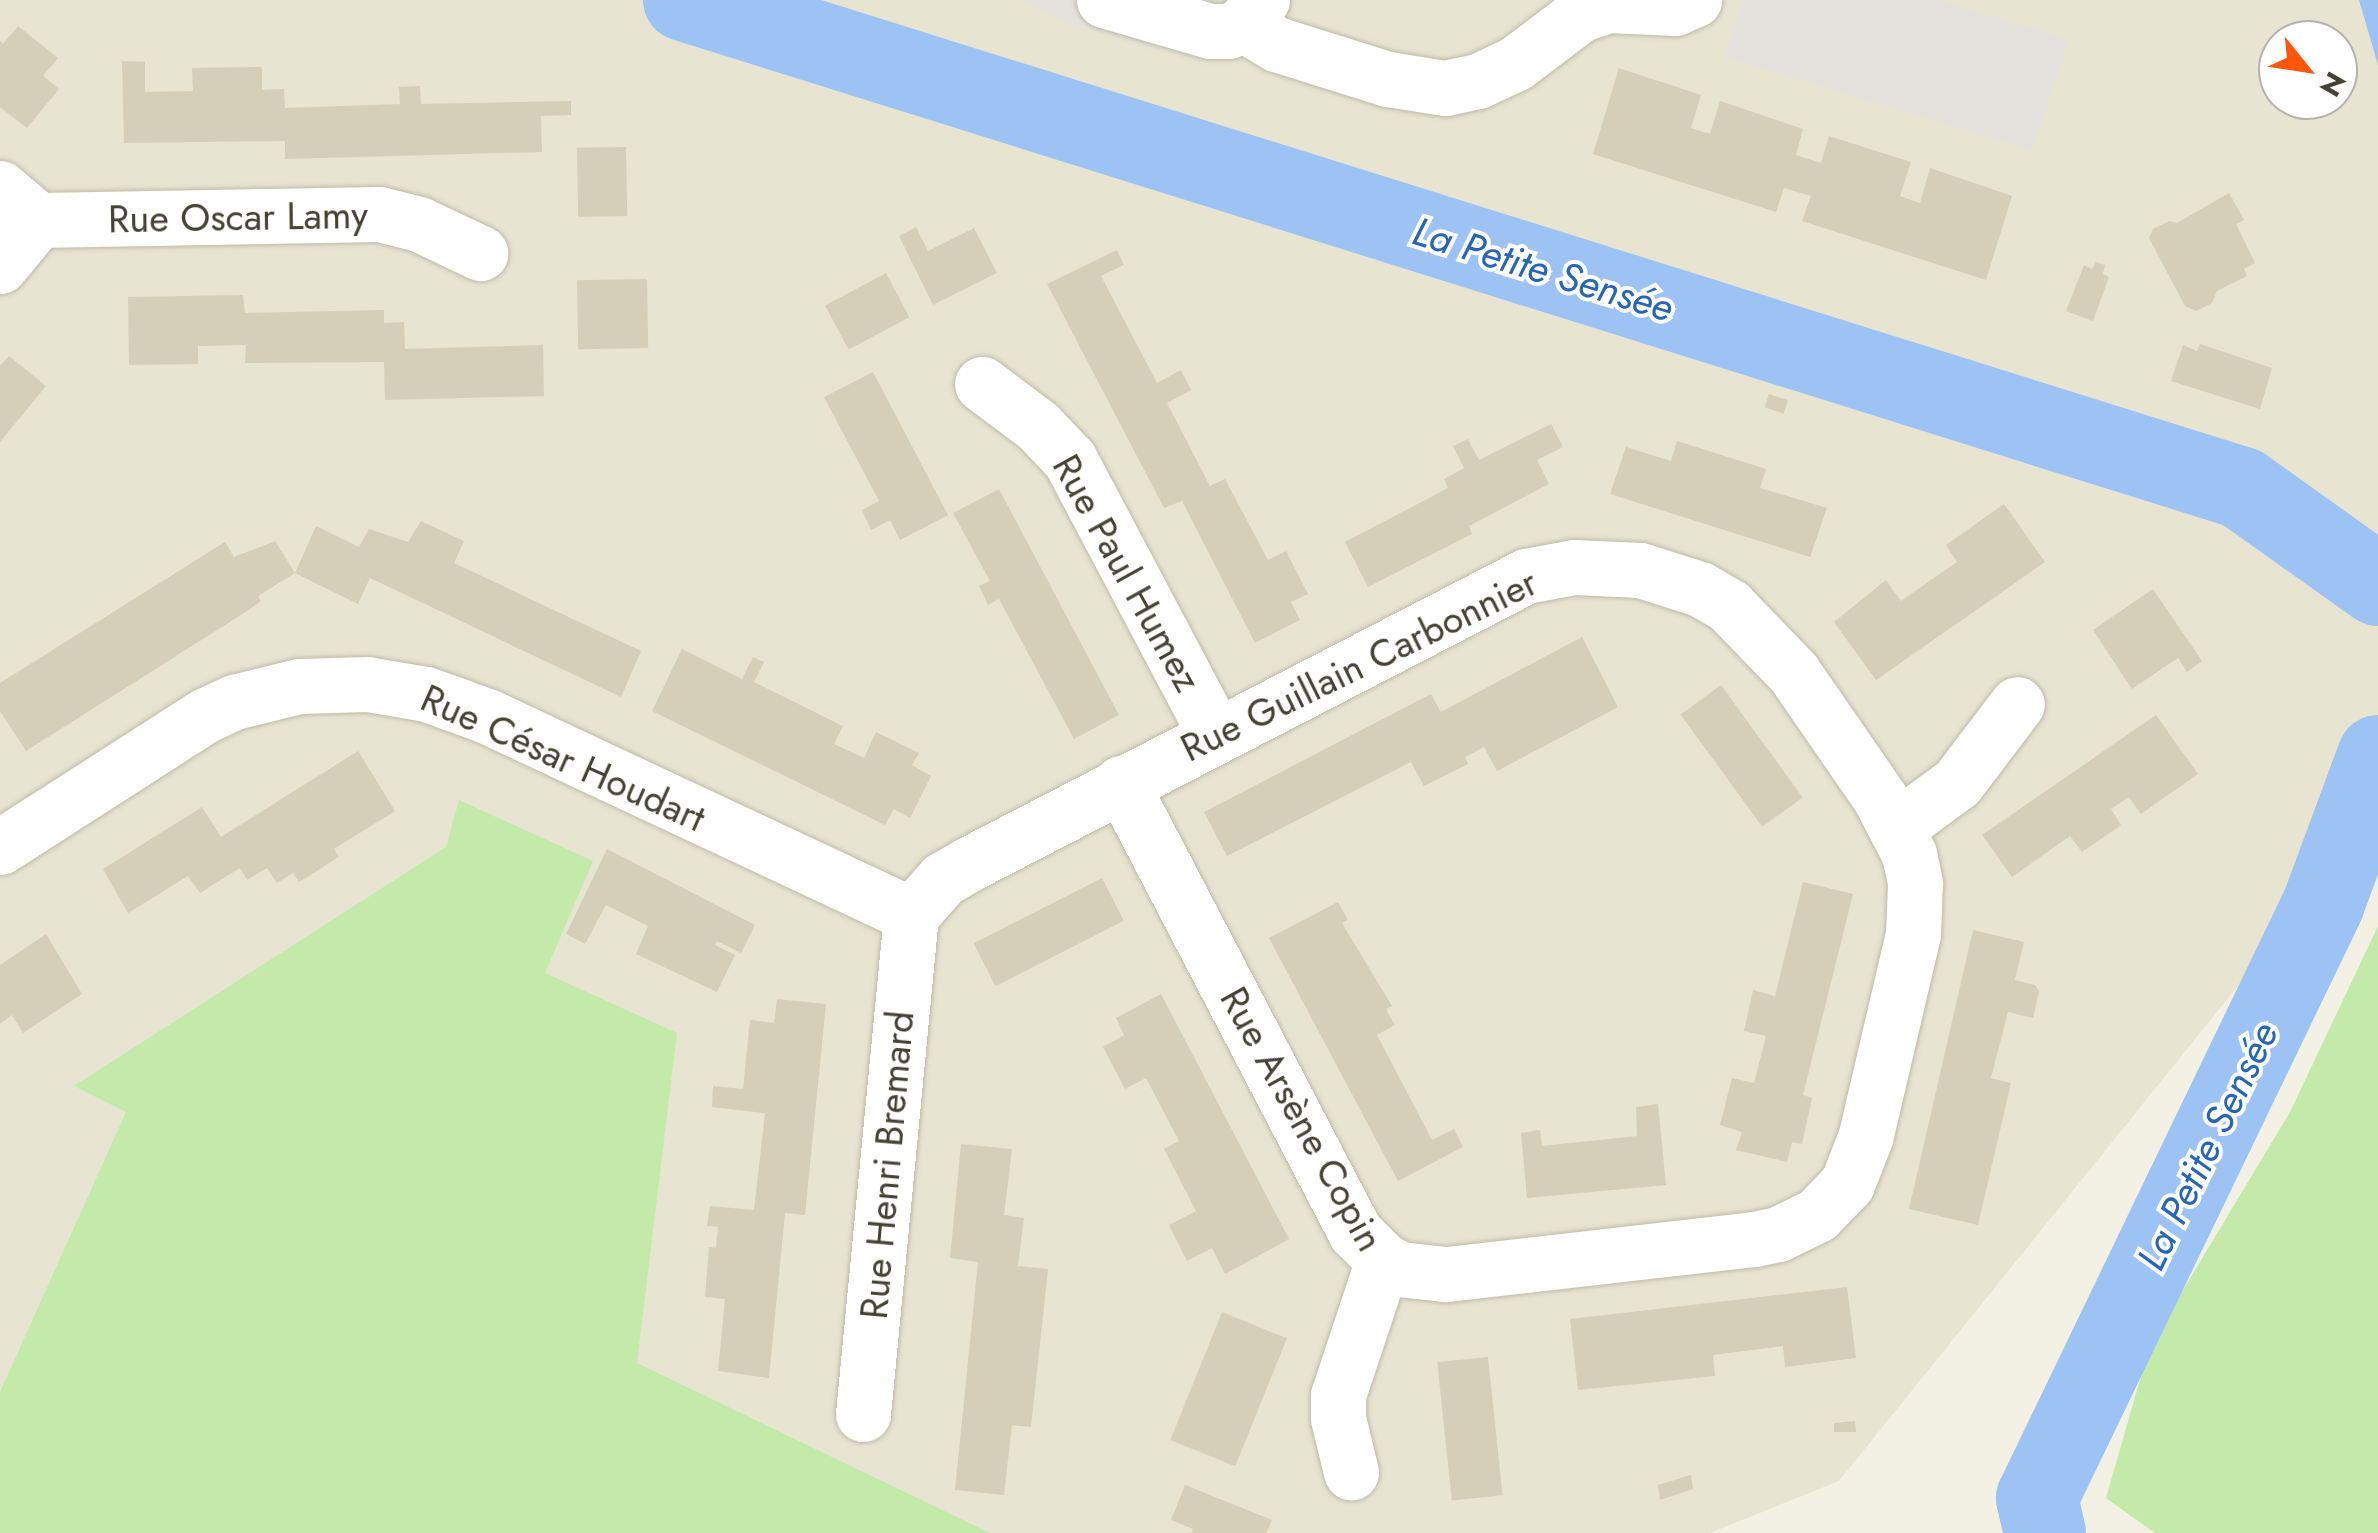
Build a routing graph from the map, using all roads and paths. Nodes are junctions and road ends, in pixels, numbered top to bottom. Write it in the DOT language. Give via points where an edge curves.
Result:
graph roads {
  1 [pos="1104,0"];
  2 [pos="1694,0"];
  3 [pos="1253,12"];
  4 [pos="19,204"];
  5 [pos="480,254"];
  6 [pos="0,266"];
  7 [pos="982,384"];
  8 [pos="2018,704"];
  9 [pos="1215,734"];
  10 [pos="1122,783"];
  11 [pos="1897,828"];
  12 [pos="0,846"];
  13 [pos="911,915"];
  14 [pos="1383,1260"];
  15 [pos="863,1414"];
  16 [pos="1351,1472"];
  1 -- 3 [label="street" via="1210,31 1228,31"];
  2 -- 3 [label="street" via="1675,8 1608,5 1581,14 1516,63 1445,88 1276,44"];
  4 -- 5 [label="street, Rue Oscar Lamy" via="379,214 419,224"];
  4 -- 6 [label="street"];
  7 -- 9 [label="street, Rue Paul Humez" via="1070,460"];
  8 -- 11 [label="street" via="1957,783"];
  9 -- 10 [label="street, Rue Guillain Carbonnier"];
  9 -- 11 [label="street, Rue Guillain Carbonnier" via="1526,576 1574,566 1640,570 1700,589 1750,624 1793,672"];
  10 -- 13 [label="street, Rue Guillain Carbonnier" via="953,872"];
  10 -- 14 [label="street, Rue Arsène Copin" via="1356,1232"];
  11 -- 14 [label="street, Rue Guillain Carbonnier" via="1915,883 1913,934 1858,1161 1847,1184 1817,1215 1754,1239 1445,1274"];
  12 -- 13 [label="street, Rue César Houdart" via="234,702 299,686 367,684 426,694 486,716"];
  13 -- 15 [label="street, Rue Henri Bremard"];
  14 -- 16 [label="street, Rue Arsène Copin" via="1338,1394"];
}
